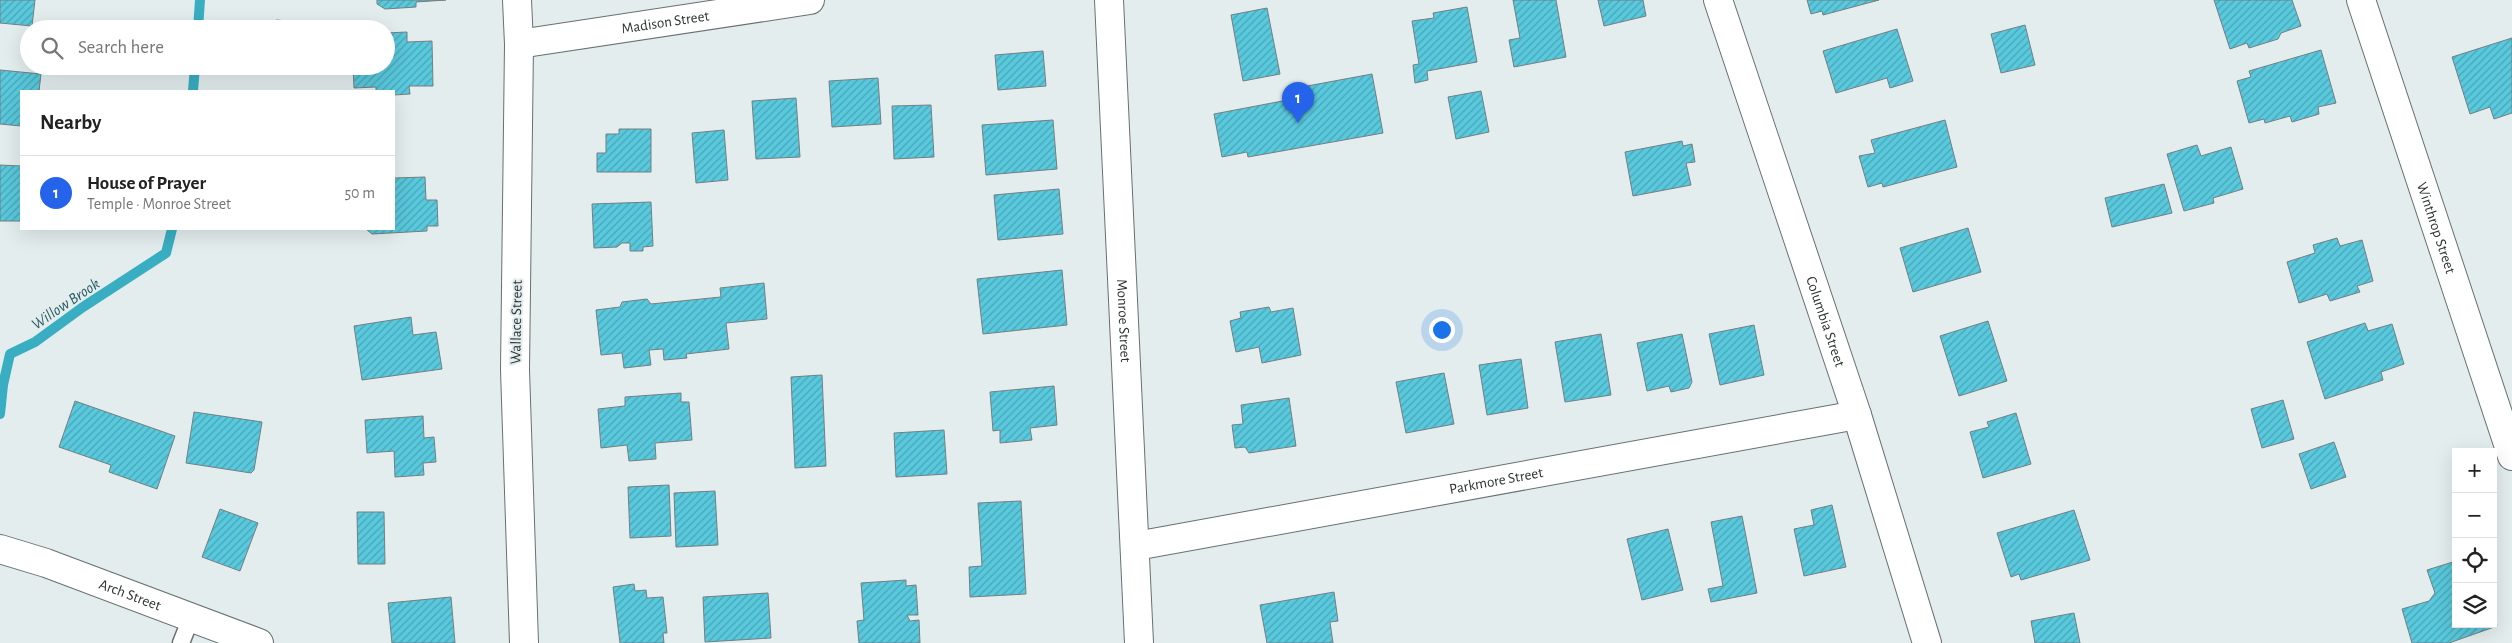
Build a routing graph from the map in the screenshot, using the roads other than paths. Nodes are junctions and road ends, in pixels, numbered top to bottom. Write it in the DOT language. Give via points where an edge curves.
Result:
graph roads {
  1 [pos="517,0"];
  2 [pos="810,0"];
  3 [pos="1109,0"];
  4 [pos="1718,0"];
  5 [pos="2361,0"];
  6 [pos="519,44"];
  7 [pos="1857,414"];
  8 [pos="2512,456"];
  9 [pos="1136,546"];
  10 [pos="0,548"];
  11 [pos="191,618"];
  12 [pos="181,643"];
  13 [pos="259,643"];
  14 [pos="524,643"];
  15 [pos="1139,643"];
  16 [pos="1927,643"];
  1 -- 6 [label="street, Wallace Street"];
  2 -- 6 [label="street, Madison Street"];
  3 -- 9 [label="street, Monroe Street"];
  4 -- 7 [label="street, Columbia Street"];
  5 -- 8 [label="street, Winthrop Street"];
  6 -- 14 [label="street, Wallace Street" via="515,370"];
  7 -- 9 [label="street, Parkmore Street"];
  7 -- 16 [label="street, Columbia Street"];
  9 -- 15 [label="street, Monroe Street"];
  10 -- 11 [label="street, Arch Street" via="46,562"];
  11 -- 12 [label="lane"];
  11 -- 13 [label="street, Arch Street"];
}
